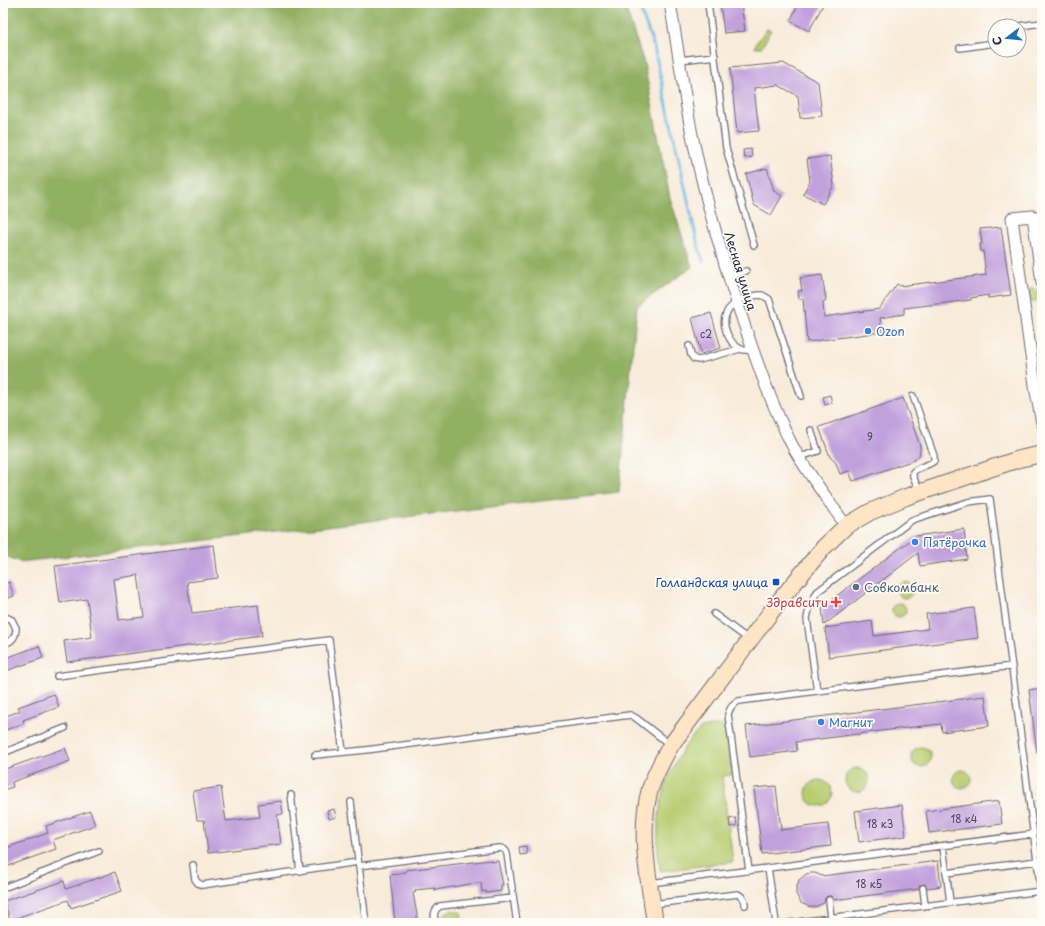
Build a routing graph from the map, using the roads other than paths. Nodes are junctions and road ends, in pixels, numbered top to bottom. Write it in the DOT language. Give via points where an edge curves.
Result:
graph roads {
  1 [pos="670,3"];
  2 [pos="708,3"];
  3 [pos="1042,23"];
  4 [pos="1027,25"];
  5 [pos="987,44"];
  6 [pos="960,48"];
  7 [pos="715,56"];
  8 [pos="680,60"];
  9 [pos="1037,215"];
  10 [pos="754,245"];
  11 [pos="746,271"];
  12 [pos="729,276"];
  13 [pos="1042,283"];
  14 [pos="737,302"];
  15 [pos="689,346"];
  16 [pos="740,349"];
  17 [pos="753,350"];
  18 [pos="801,396"];
  19 [pos="913,396"];
  20 [pos="1040,402"];
  21 [pos="1042,423"];
  22 [pos="811,430"];
  23 [pos="1042,454"];
  24 [pos="800,457"];
  25 [pos="919,493"];
  26 [pos="846,526"];
  27 [pos="714,614"];
  28 [pos="3,616"];
  29 [pos="750,640"];
  30 [pos="3,643"];
  31 [pos="1012,666"];
  32 [pos="57,676"];
  33 [pos="816,691"];
  34 [pos="65,728"];
  35 [pos="671,745"];
  36 [pos="343,752"];
  37 [pos="3,753"];
  38 [pos="315,755"];
  39 [pos="291,795"];
  40 [pos="350,802"];
  41 [pos="1034,834"];
  42 [pos="943,846"];
  43 [pos="99,851"];
  44 [pos="1037,861"];
  45 [pos="359,864"];
  46 [pos="193,865"];
  47 [pos="768,868"];
  48 [pos="300,871"];
  49 [pos="749,871"];
  50 [pos="946,873"];
  51 [pos="649,884"];
  52 [pos="3,888"];
  53 [pos="923,888"];
  54 [pos="513,898"];
  55 [pos="829,900"];
  56 [pos="950,902"];
  57 [pos="652,904"];
  58 [pos="746,905"];
  59 [pos="925,906"];
  60 [pos="831,918"];
  61 [pos="366,923"];
  62 [pos="435,923"];
  63 [pos="516,923"];
  64 [pos="655,923"];
  65 [pos="776,923"];
  66 [pos="790,923"];
  1 -- 8 [label="street, Лесная улица"];
  2 -- 7 [label="lane"];
  3 -- 4 [label="lane"];
  5 -- 6 [label="lane"];
  7 -- 8 [label="lane"];
  7 -- 10 [label="lane" via="726,148"];
  8 -- 12 [label="street, Лесная улица" via="693,140 705,193"];
  9 -- 13 [label="street"];
  9 -- 20 [label="street" via="1012,218"];
  11 -- 12 [label="lane"];
  12 -- 14 [label="street, Лесная улица"];
  14 -- 16 [label="lane" via="726,313 725,321 728,337 732,344"];
  14 -- 17 [label="street, Лесная улица"];
  14 -- 18 [label="lane" via="760,295 768,299"];
  15 -- 16 [label="lane" via="691,356 700,360"];
  16 -- 17 [label="lane"];
  17 -- 24 [label="street, Лесная улица" via="775,409"];
  19 -- 25 [label="lane" via="934,456 934,461 913,472"];
  20 -- 21 [label="street"];
  22 -- 24 [label="lane" via="818,451"];
  23 -- 25 [label="street" via="1019,459"];
  24 -- 26 [label="street, Лесная улица"];
  25 -- 26 [label="street" via="870,512"];
  26 -- 29 [label="street" via="820,552"];
  27 -- 29 [label="lane"];
  28 -- 30 [label="lane" via="12,620 16,628 14,638"];
  29 -- 35 [label="street"];
  31 -- 33 [label="lane"];
  31 -- 33 [label="lane" via="990,499 968,502 912,520 817,592 807,619"];
  31 -- 41 [label="lane"];
  32 -- 36 [label="lane" via="329,640"];
  33 -- 49 [label="lane" via="739,701 732,705 729,711"];
  34 -- 37 [label="lane"];
  35 -- 36 [label="lane" via="630,715"];
  35 -- 51 [label="street" via="650,789 645,834"];
  36 -- 38 [label="lane"];
  39 -- 48 [label="lane"];
  40 -- 45 [label="lane"];
  41 -- 42 [label="lane"];
  41 -- 44 [label="lane"];
  42 -- 47 [label="lane"];
  42 -- 50 [label="lane"];
  43 -- 52 [label="lane"];
  44 -- 50 [label="lane"];
  44 -- 56 [label="lane" via="1041,891"];
  45 -- 48 [label="lane"];
  45 -- 54 [label="lane" via="503,848 508,854"];
  45 -- 61 [label="lane"];
  46 -- 48 [label="lane" via="195,880 202,885"];
  47 -- 49 [label="lane"];
  47 -- 65 [label="lane"];
  49 -- 51 [label="lane"];
  50 -- 56 [label="lane"];
  51 -- 57 [label="street"];
  53 -- 59 [label="lane"];
  54 -- 62 [label="lane" via="440,906 434,914"];
  54 -- 63 [label="lane"];
  55 -- 60 [label="lane"];
  56 -- 59 [label="lane"];
  57 -- 58 [label="lane" via="738,894 745,900"];
  57 -- 64 [label="street"];
  59 -- 60 [label="lane"];
  60 -- 66 [label="lane"];
}
